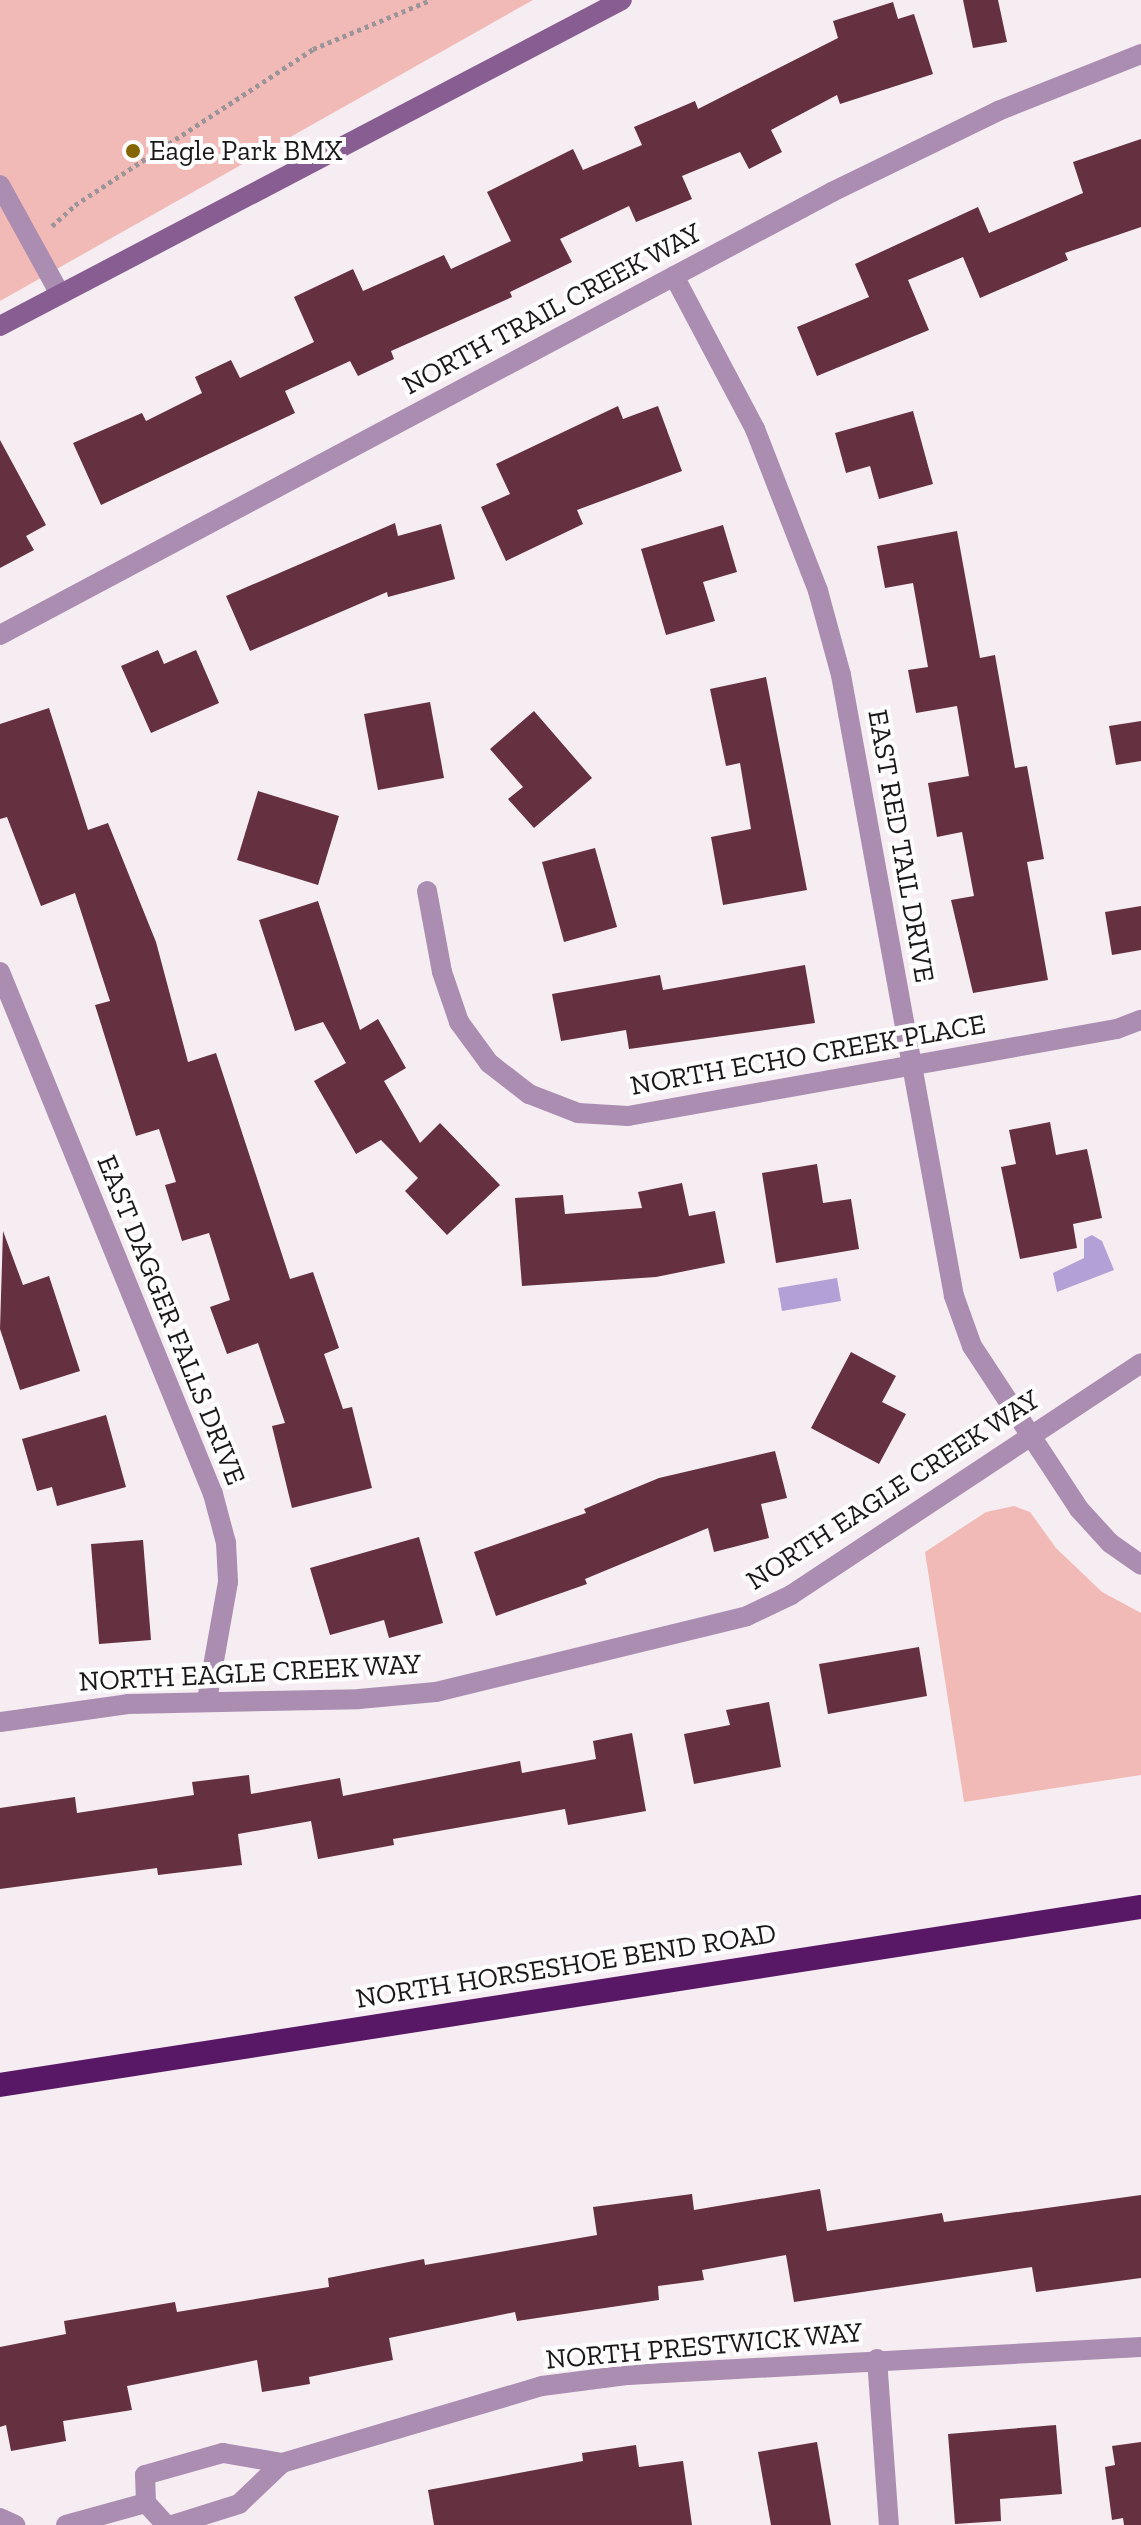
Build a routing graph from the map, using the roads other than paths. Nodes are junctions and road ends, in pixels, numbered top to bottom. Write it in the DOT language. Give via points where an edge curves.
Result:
graph roads {
  1 [pos="622,0"];
  2 [pos="1141,54"];
  3 [pos="0,185"];
  4 [pos="674,276"];
  5 [pos="60,294"];
  6 [pos="0,326"];
  7 [pos="0,635"];
  8 [pos="427,891"];
  9 [pos="0,972"];
  10 [pos="1141,1020"];
  11 [pos="913,1066"];
  12 [pos="1141,1363"];
  13 [pos="1031,1437"];
  14 [pos="1141,1565"];
  15 [pos="207,1700"];
  16 [pos="0,1722"];
  17 [pos="1141,1907"];
  18 [pos="0,2085"];
  19 [pos="1141,2347"];
  20 [pos="877,2359"];
  21 [pos="282,2463"];
  22 [pos="146,2503"];
  23 [pos="0,2518"];
  24 [pos="100,2520"];
  25 [pos="15,2525"];
  26 [pos="66,2525"];
  27 [pos="169,2525"];
  28 [pos="889,2525"];
  1 -- 5 [label="street"];
  2 -- 4 [label="street, NORTH TRAIL CREEK WAY" via="998,111"];
  3 -- 5 [label="street"];
  4 -- 7 [label="street, NORTH TRAIL CREEK WAY"];
  4 -- 11 [label="street, EAST RED TAIL DRIVE" via="755,429 818,591 841,675"];
  5 -- 6 [label="street"];
  8 -- 11 [label="street, NORTH ECHO CREEK PLACE" via="442,972 459,1022 489,1063 519,1086 578,1113 628,1116"];
  9 -- 15 [label="street, EAST DAGGER FALLS DRIVE" via="213,1494 226,1543 228,1582"];
  10 -- 11 [label="street, NORTH ECHO CREEK PLACE"];
  11 -- 13 [label="street, EAST RED TAIL DRIVE" via="954,1296 972,1346"];
  12 -- 13 [label="street, NORTH EAGLE CREEK WAY"];
  13 -- 14 [label="street, EAST RED TAIL DRIVE" via="1079,1509 1110,1543"];
  13 -- 15 [label="street, NORTH EAGLE CREEK WAY" via="791,1595 747,1616 436,1692 359,1699"];
  15 -- 16 [label="street, NORTH EAGLE CREEK WAY" via="128,1704"];
  17 -- 18 [label="highway, NORTH HORSESHOE BEND ROAD"];
  19 -- 20 [label="street, NORTH PRESTWICK WAY"];
  20 -- 21 [label="street, NORTH PRESTWICK WAY" via="628,2375 542,2386"];
  20 -- 28 [label="street"];
  21 -- 22 [label="street, NORTH PRESTWICK WAY" via="223,2453 145,2475"];
  21 -- 27 [label="street, NORTH PRESTWICK WAY" via="239,2504"];
  22 -- 24 [label="street"];
  22 -- 27 [label="street, NORTH PRESTWICK WAY"];
  23 -- 25 [label="street"];
  24 -- 26 [label="street"];
}
